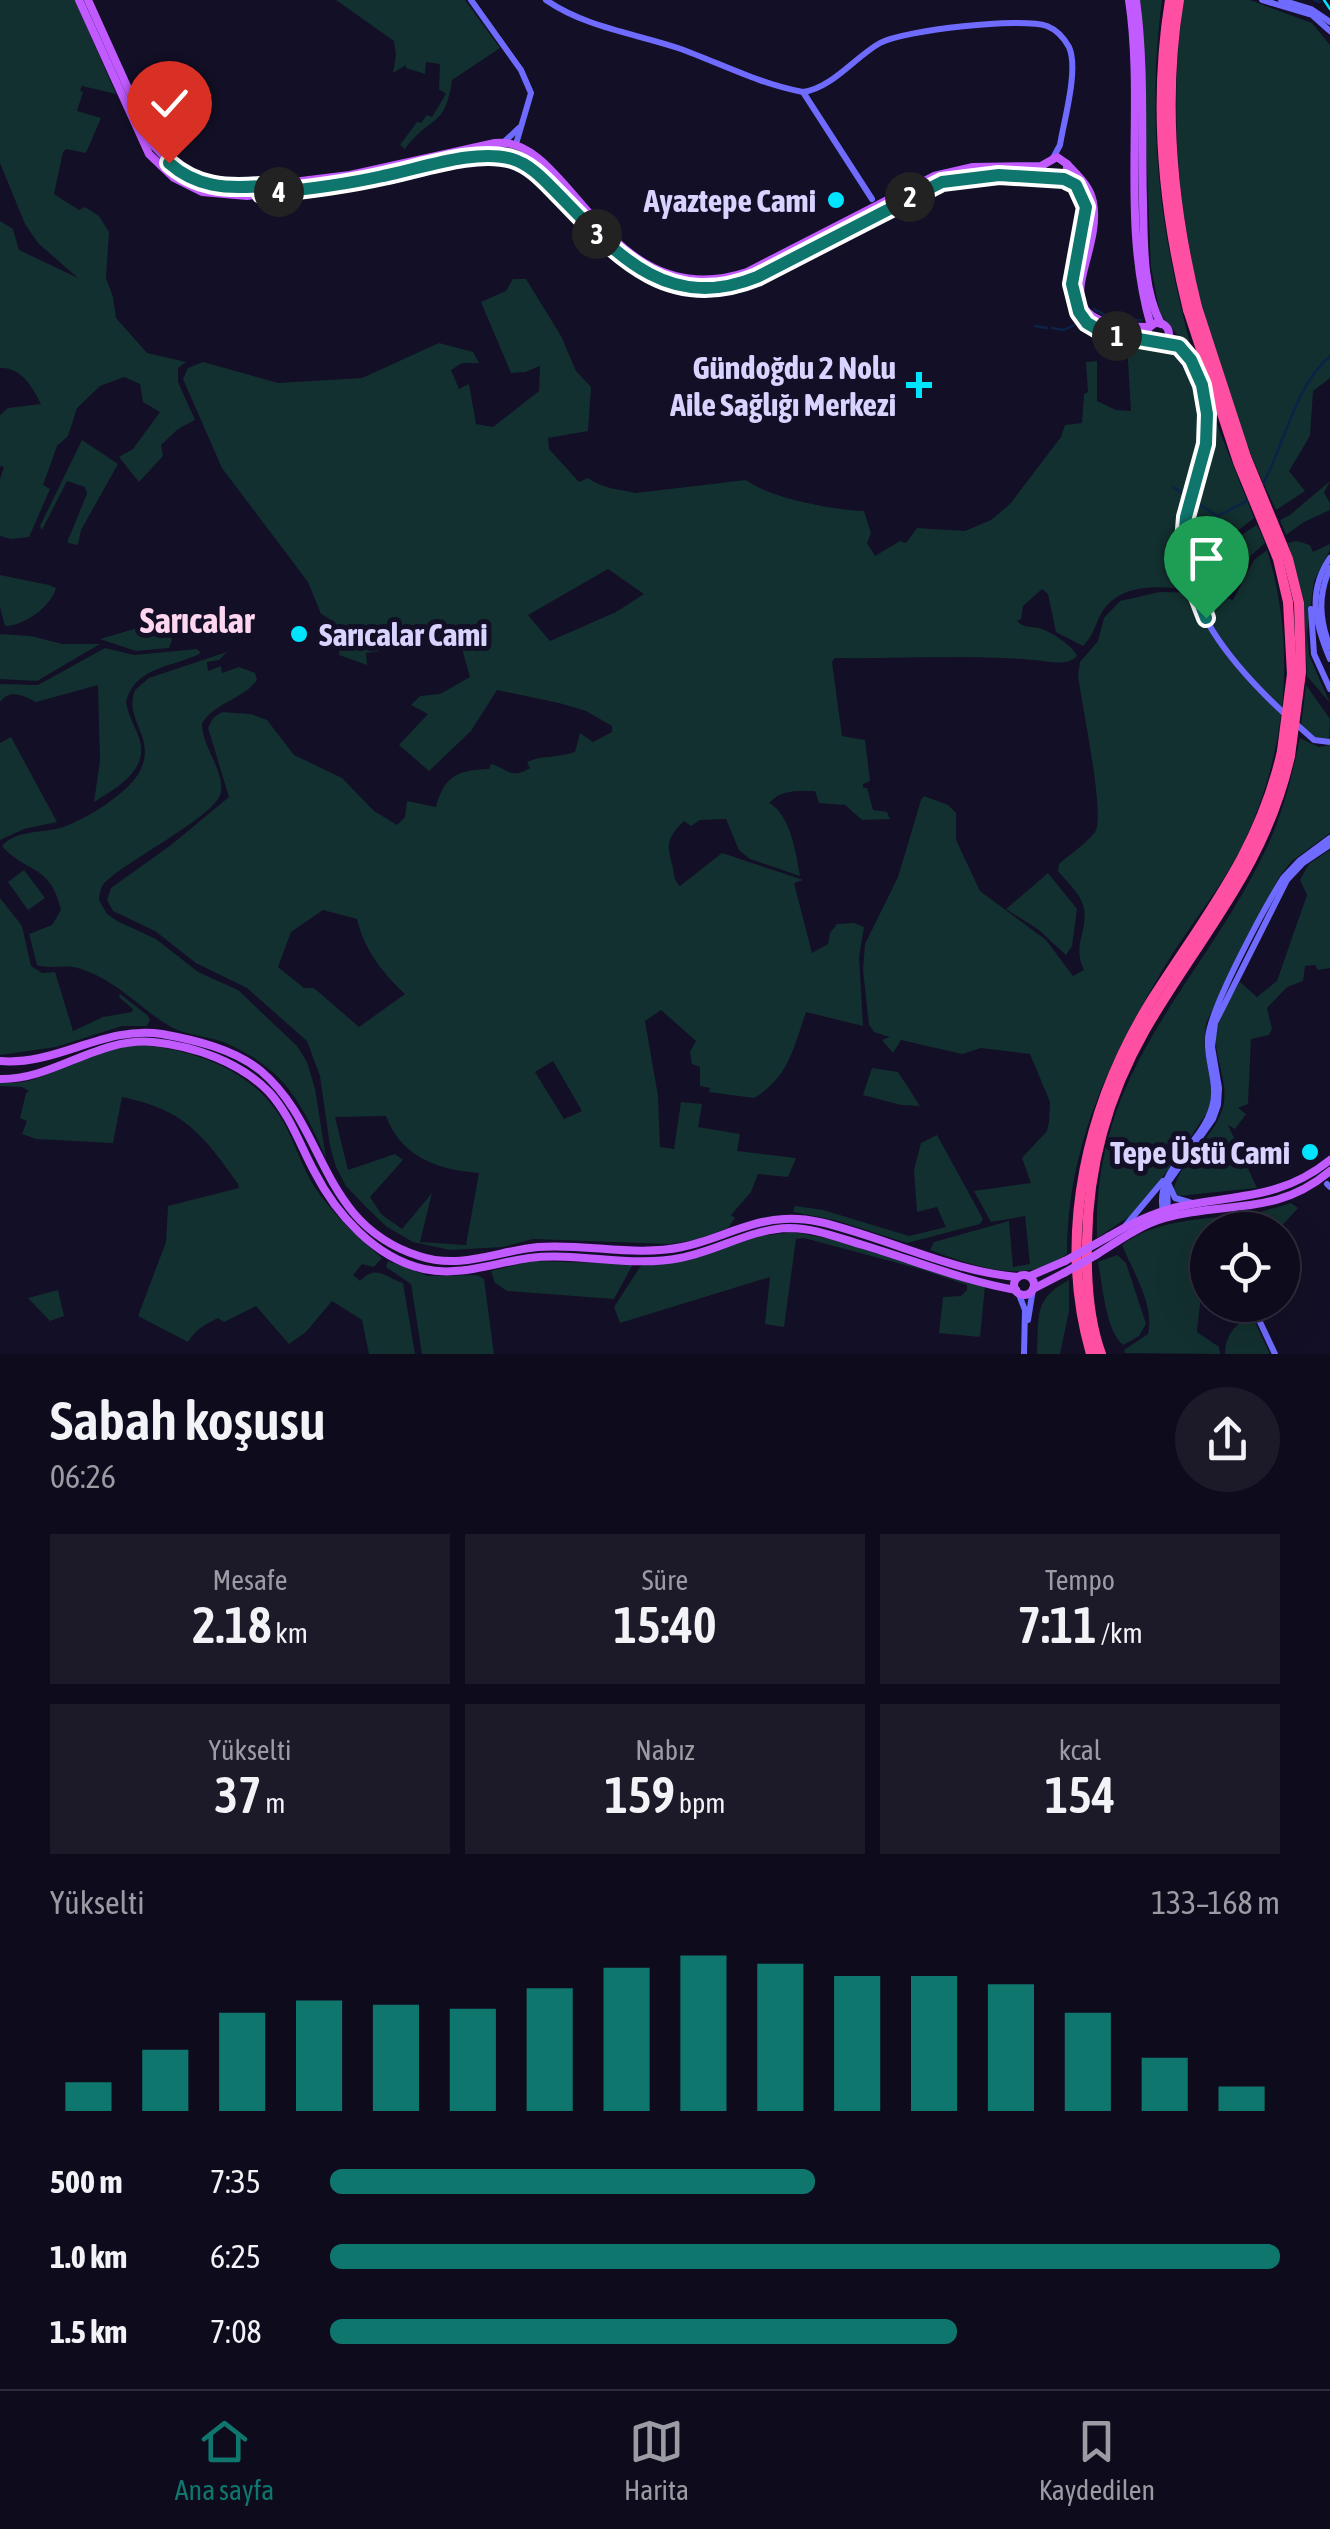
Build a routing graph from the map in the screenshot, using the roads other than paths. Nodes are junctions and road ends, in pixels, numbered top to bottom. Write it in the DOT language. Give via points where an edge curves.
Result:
graph roads {
  1 [pos="80,0"];
  2 [pos="88,0"];
  3 [pos="471,0"];
  4 [pos="546,0"];
  5 [pos="1132,0"];
  6 [pos="1170,0"];
  7 [pos="1179,0"];
  8 [pos="1262,0"];
  9 [pos="1281,0"];
  10 [pos="1330,22"];
  11 [pos="1330,31"];
  12 [pos="803,92"];
  13 [pos="520,128"];
  14 [pos="504,142"];
  15 [pos="516,144"];
  16 [pos="506,158"];
  17 [pos="1058,161"];
  18 [pos="1056,178"];
  19 [pos="261,190"];
  20 [pos="872,199"];
  21 [pos="633,261"];
  22 [pos="647,269"];
  23 [pos="1192,309"];
  24 [pos="1154,326"];
  25 [pos="1169,334"];
  26 [pos="1148,340"];
  27 [pos="1161,344"];
  28 [pos="1179,346"];
  29 [pos="1330,558"];
  30 [pos="1330,568"];
  31 [pos="1321,638"];
  32 [pos="1330,659"];
  33 [pos="1330,689"];
  34 [pos="1330,742"];
  35 [pos="1286,754"];
  36 [pos="1330,842"];
  37 [pos="0,1062"];
  38 [pos="0,1079"];
  39 [pos="1330,1160"];
  40 [pos="1169,1176"];
  41 [pos="1324,1177"];
  42 [pos="1198,1204"];
  43 [pos="1230,1205"];
  44 [pos="1231,1212"];
  45 [pos="1166,1214"];
  46 [pos="1121,1230"];
  47 [pos="1030,1276"];
  48 [pos="1018,1277"];
  49 [pos="1033,1289"];
  50 [pos="1017,1291"];
  51 [pos="1260,1322"];
  52 [pos="1024,1350"];
  53 [pos="1091,1354"];
  54 [pos="1101,1354"];
  55 [pos="1274,1354"];
  1 -- 19 [label="main road" via="137,132 159,166 202,192"];
  2 -- 19 [label="main road" via="163,157 208,184"];
  3 -- 13 [label="main road" via="528,83"];
  4 -- 12 [label="main road" via="588,22"];
  5 -- 24 [label="main road" via="1138,255"];
  6 -- 23 [label="highway" via="1163,151 1170,223"];
  7 -- 23 [label="highway" via="1172,149"];
  8 -- 11 [label="main road" via="1312,15"];
  9 -- 10 [label="main road"];
  12 -- 17 [label="main road" via="899,36 1040,24 1060,34 1072,59"];
  12 -- 20 [label="main road"];
  13 -- 14 [label="main road"];
  13 -- 15 [label="main road"];
  14 -- 15 [label="main road"];
  14 -- 16 [label="main road"];
  14 -- 19 [label="main road"];
  15 -- 16 [label="main road"];
  15 -- 21 [label="main road" via="544,162"];
  16 -- 19 [label="main road"];
  16 -- 21 [label="main road" via="537,173"];
  17 -- 18 [label="main road" via="1048,173"];
  17 -- 18 [label="main road" via="1066,174"];
  17 -- 22 [label="main road" via="934,176 736,276 698,279"];
  17 -- 24 [label="main road" via="1088,187 1094,205 1080,282 1085,307 1106,324"];
  18 -- 22 [label="main road" via="987,175 942,182 728,286 687,286"];
  18 -- 26 [label="main road" via="1076,185 1086,207 1072,284 1079,312 1104,333"];
  21 -- 22 [label="main road"];
  23 -- 35 [label="highway, bridge" via="1288,602"];
  24 -- 25 [label="main road"];
  24 -- 26 [label="main road"];
  25 -- 27 [label="main road"];
  25 -- 28 [label="main road"];
  26 -- 27 [label="main road"];
  27 -- 28 [label="main road"];
  28 -- 34 [label="main road" via="1198,374 1207,414 1206,453 1185,524 1186,561 1201,608 1234,663 1314,740"];
  29 -- 31 [label="main road" via="1316,593"];
  30 -- 31 [label="main road" via="1320,605"];
  31 -- 32 [label="main road"];
  31 -- 33 [label="main road"];
  35 -- 53 [label="highway" via="1254,838 1137,1026 1093,1130 1078,1228"];
  35 -- 54 [label="highway" via="1272,819 1252,863 1144,1031 1106,1118 1087,1230 1089,1297"];
  36 -- 40 [label="main road" via="1283,878 1217,1007 1208,1041 1212,1108"];
  37 -- 48 [label="main road" via="44,1058 134,1033 230,1053 260,1071 286,1099 330,1182 357,1215 387,1241 429,1259 468,1262 545,1246 673,1249 792,1218 990,1275"];
  38 -- 50 [label="main road" via="135,1042 172,1045 232,1065 277,1102 320,1183 359,1232 389,1255 430,1270 543,1257 673,1260 790,1228"];
  39 -- 41 [label="main road"];
  40 -- 42 [label="main road" via="1175,1198"];
  40 -- 45 [label="main road"];
  40 -- 46 [label="main road"];
  41 -- 43 [label="main road"];
  41 -- 43 [label="main road" via="1275,1200"];
  42 -- 43 [label="main road"];
  42 -- 45 [label="main road"];
  43 -- 44 [label="main road"];
  43 -- 45 [label="main road"];
  45 -- 46 [label="main road"];
  45 -- 49 [label="main road, bridge"];
  46 -- 47 [label="main road, bridge"];
  47 -- 48 [label="main road"];
  47 -- 49 [label="main road"];
  48 -- 50 [label="main road"];
  49 -- 50 [label="main road"];
  49 -- 52 [label="main road"];
  50 -- 52 [label="main road" via="1025,1310"];
  51 -- 55 [label="main road"];
}
